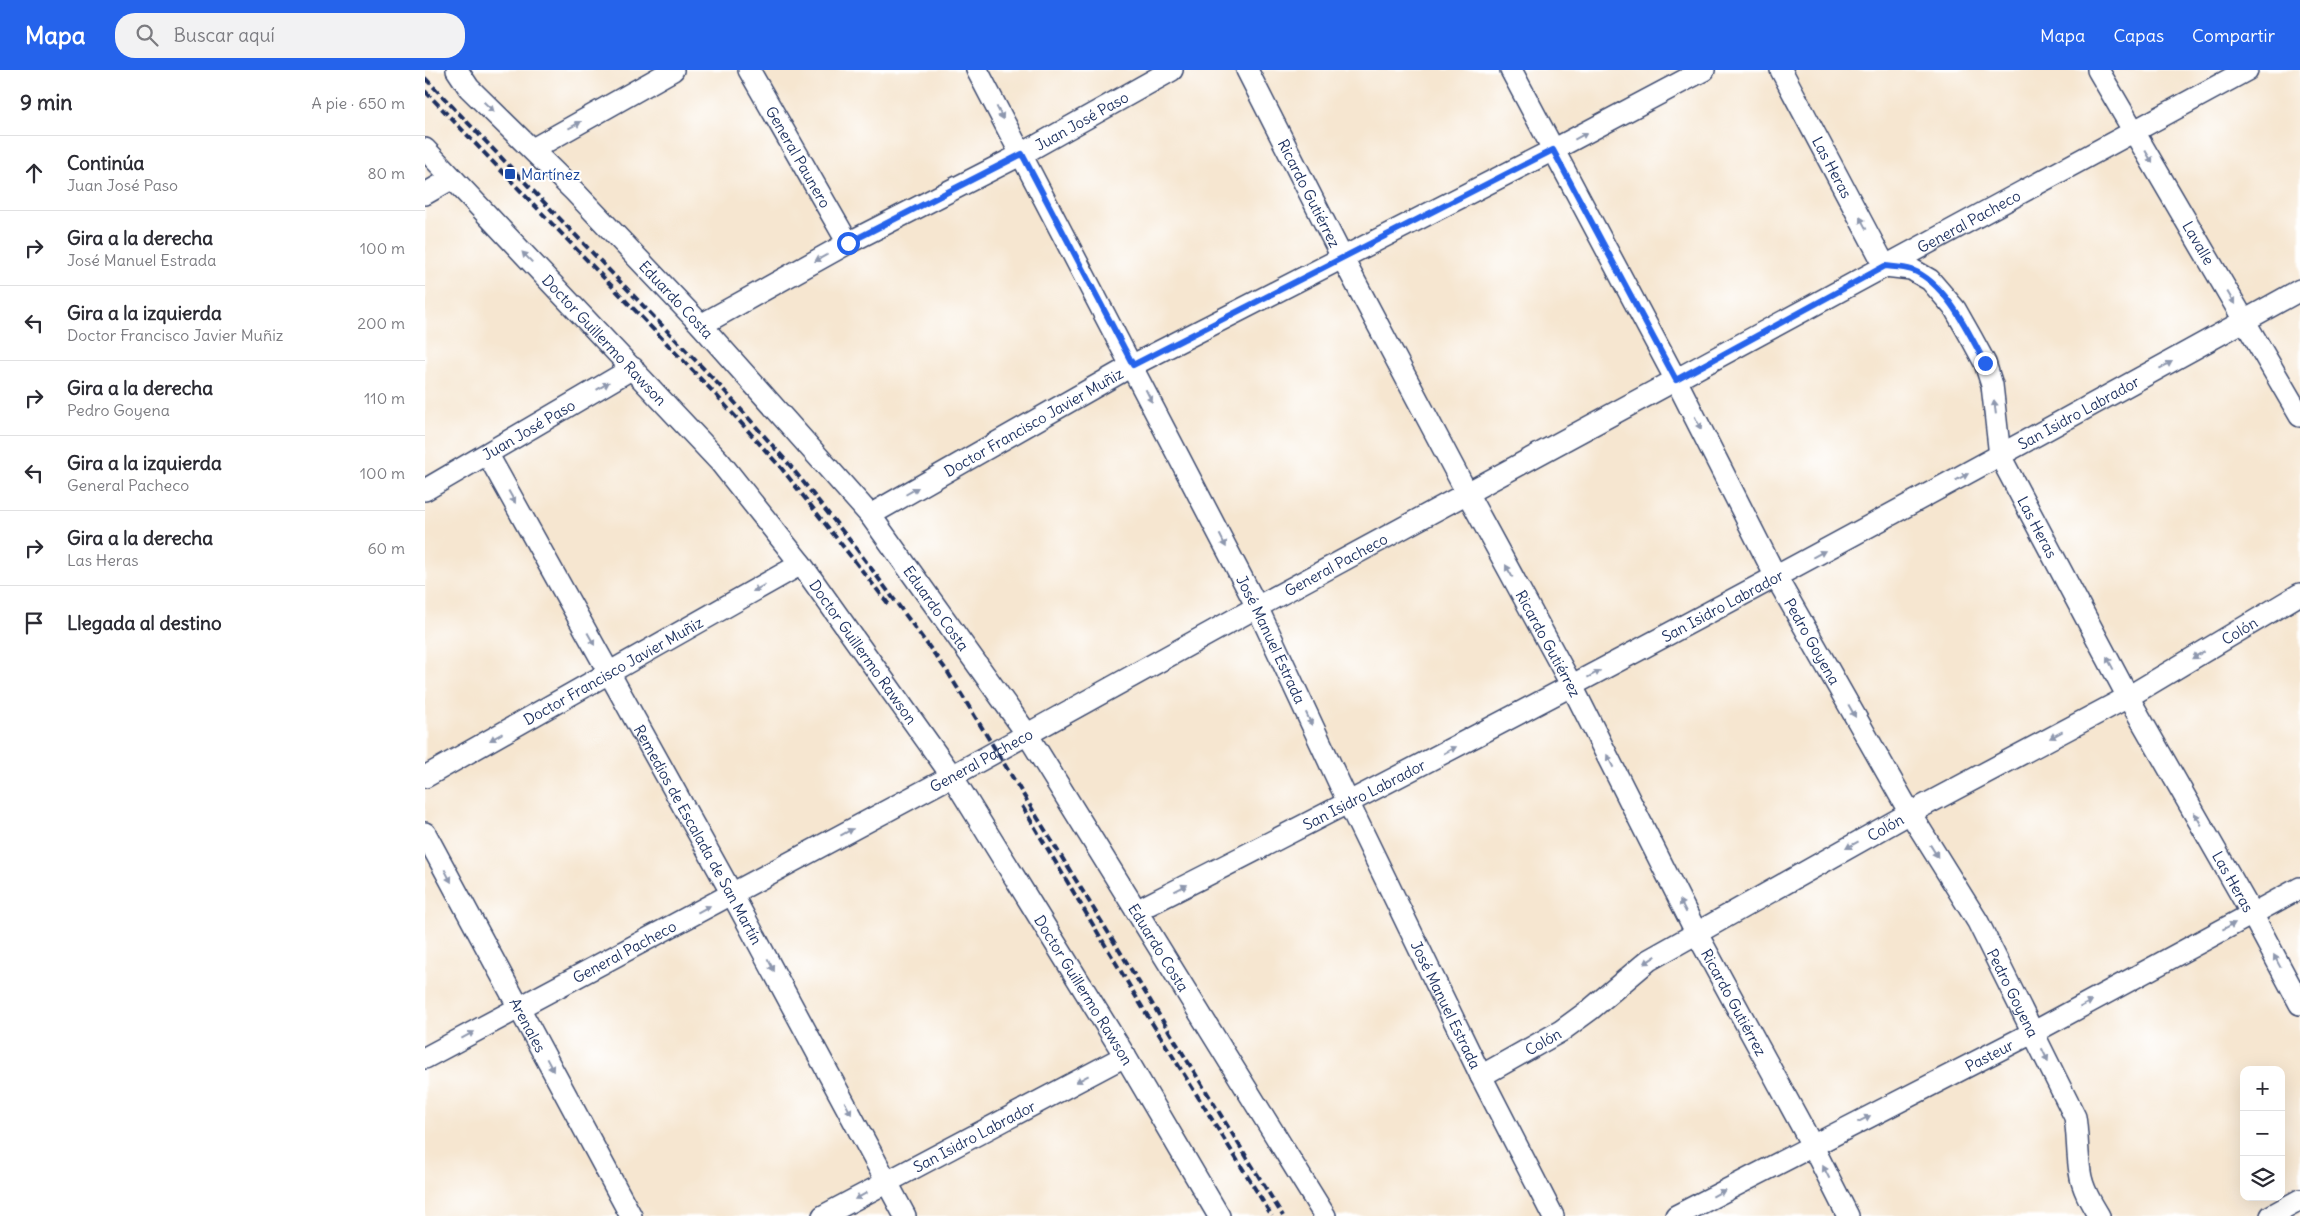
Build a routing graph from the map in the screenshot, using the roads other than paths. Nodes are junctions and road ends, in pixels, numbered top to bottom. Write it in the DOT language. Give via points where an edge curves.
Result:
graph roads {
  1 [pos="457,70"];
  2 [pos="673,70"];
  3 [pos="749,70"];
  4 [pos="977,70"];
  5 [pos="1172,70"];
  6 [pos="1247,70"];
  7 [pos="1511,70"];
  8 [pos="1704,70"];
  9 [pos="1781,70"];
  10 [pos="2098,70"];
  11 [pos="2247,70"];
  12 [pos="2134,132"];
  13 [pos="533,149"];
  14 [pos="425,150"];
  15 [pos="1553,150"];
  16 [pos="1022,154"];
  17 [pos="451,179"];
  18 [pos="425,194"];
  19 [pos="848,243"];
  20 [pos="1343,259"];
  21 [pos="1885,266"];
  22 [pos="2300,290"];
  23 [pos="2245,321"];
  24 [pos="701,325"];
  25 [pos="1133,365"];
  26 [pos="633,368"];
  27 [pos="1676,380"];
  28 [pos="2300,416"];
  29 [pos="488,454"];
  30 [pos="2000,456"];
  31 [pos="425,490"];
  32 [pos="1467,493"];
  33 [pos="869,515"];
  34 [pos="801,564"];
  35 [pos="1776,577"];
  36 [pos="2300,594"];
  37 [pos="1257,607"];
  38 [pos="609,672"];
  39 [pos="1572,686"];
  40 [pos="2128,697"];
  41 [pos="1027,734"];
  42 [pos="952,776"];
  43 [pos="425,777"];
  44 [pos="1349,804"];
  45 [pos="1910,813"];
  46 [pos="425,833"];
  47 [pos="2300,888"];
  48 [pos="732,894"];
  49 [pos="1138,910"];
  50 [pos="2252,914"];
  51 [pos="1697,932"];
  52 [pos="2300,1004"];
  53 [pos="519,1008"];
  54 [pos="2034,1032"];
  55 [pos="1125,1056"];
  56 [pos="425,1058"];
  57 [pos="1481,1076"];
  58 [pos="1812,1145"];
  59 [pos="887,1182"];
  60 [pos="2300,1200"];
  61 [pos="631,1216"];
  62 [pos="823,1216"];
  63 [pos="905,1216"];
  64 [pos="1219,1216"];
  65 [pos="1325,1216"];
  66 [pos="1553,1216"];
  67 [pos="1676,1216"];
  68 [pos="1848,1216"];
  69 [pos="2099,1216"];
  70 [pos="2271,1216"];
  1 -- 13 [label="street, Eduardo Costa, one-way" via="469,88"];
  13 -- 2 [label="street, one-way"];
  3 -- 19 [label="street, General Paunero"];
  4 -- 16 [label="street, José Manuel Estrada, one-way"];
  5 -- 16 [label="street, Juan José Paso"];
  6 -- 20 [label="street, Ricardo Gutiérrez"];
  7 -- 15 [label="street, Pedro Goyena"];
  15 -- 8 [label="street, Doctor Francisco Javier Muñiz, one-way"];
  21 -- 9 [label="street, Las Heras, one-way"];
  10 -- 12 [label="street, Lavalle"];
  11 -- 12 [label="street, General Pacheco"];
  12 -- 21 [label="street, General Pacheco"];
  12 -- 23 [label="street, Lavalle, one-way"];
  13 -- 24 [label="street, Eduardo Costa"];
  14 -- 17 [label="street, Doctor Guillermo Rawson"];
  15 -- 20 [label="street, Doctor Francisco Javier Muñiz"];
  15 -- 27 [label="street, Pedro Goyena"];
  16 -- 19 [label="street, Juan José Paso"];
  16 -- 25 [label="street, José Manuel Estrada"];
  17 -- 18 [label="street"];
  26 -- 17 [label="street, Doctor Guillermo Rawson, one-way"];
  19 -- 24 [label="street, Juan José Paso, one-way"];
  20 -- 25 [label="street, Doctor Francisco Javier Muñiz"];
  20 -- 32 [label="street, Ricardo Gutiérrez"];
  21 -- 27 [label="street, General Pacheco"];
  30 -- 21 [label="street, Las Heras, one-way" via="1990,378 1955,308 1930,280 1919,273"];
  22 -- 23 [label="street, San Isidro Labrador"];
  23 -- 28 [label="street, Lavalle"];
  30 -- 23 [label="street, San Isidro Labrador, one-way"];
  24 -- 33 [label="street, Eduardo Costa"];
  33 -- 25 [label="street, Doctor Francisco Javier Muñiz, one-way"];
  25 -- 37 [label="street, José Manuel Estrada, one-way"];
  29 -- 26 [label="street, Juan José Paso, one-way"];
  26 -- 34 [label="street, Doctor Guillermo Rawson" via="720,462"];
  27 -- 32 [label="street, General Pacheco"];
  27 -- 35 [label="street, Pedro Goyena, one-way"];
  29 -- 31 [label="street, Juan José Paso"];
  29 -- 38 [label="street, Remedios de Escalada de San Martín, one-way"];
  35 -- 30 [label="street, San Isidro Labrador, one-way"];
  40 -- 30 [label="street, Las Heras, one-way"];
  32 -- 37 [label="street, General Pacheco"];
  39 -- 32 [label="street, Ricardo Gutiérrez, one-way"];
  33 -- 41 [label="street, Eduardo Costa"];
  34 -- 38 [label="street, Doctor Francisco Javier Muñiz, one-way"];
  34 -- 42 [label="street, Doctor Guillermo Rawson"];
  39 -- 35 [label="street, San Isidro Labrador, one-way"];
  35 -- 45 [label="street, Pedro Goyena, one-way"];
  36 -- 40 [label="street, Colón, one-way"];
  37 -- 41 [label="street, General Pacheco"];
  37 -- 44 [label="street, José Manuel Estrada, one-way"];
  38 -- 43 [label="street, Doctor Francisco Javier Muñiz, one-way"];
  38 -- 48 [label="street, Remedios de Escalada de San Martín"];
  44 -- 39 [label="street, San Isidro Labrador, one-way"];
  51 -- 39 [label="street, Ricardo Gutiérrez, one-way"];
  40 -- 45 [label="street, Colón, one-way"];
  50 -- 40 [label="street, Las Heras, one-way"];
  41 -- 42 [label="street, General Pacheco"];
  41 -- 49 [label="street, Eduardo Costa"];
  48 -- 42 [label="street, General Pacheco, one-way"];
  42 -- 55 [label="street, Doctor Guillermo Rawson"];
  49 -- 44 [label="street, San Isidro Labrador, one-way"];
  44 -- 57 [label="street, José Manuel Estrada"];
  45 -- 51 [label="street, Colón, one-way"];
  45 -- 54 [label="street, Pedro Goyena, one-way" via="1978,922"];
  46 -- 53 [label="street, Arenales, one-way"];
  47 -- 50 [label="street, Pasteur"];
  53 -- 48 [label="street, General Pacheco, one-way"];
  48 -- 59 [label="street, Remedios de Escalada de San Martín, one-way"];
  49 -- 65 [label="street, Eduardo Costa"];
  52 -- 50 [label="street, Las Heras, one-way"];
  54 -- 50 [label="street, Pasteur, one-way"];
  51 -- 57 [label="street, Colón, one-way" via="1649,960 1561,1031"];
  51 -- 58 [label="street, Ricardo Gutiérrez"];
  56 -- 53 [label="street, General Pacheco, one-way"];
  53 -- 61 [label="street, Arenales, one-way"];
  58 -- 54 [label="street, Pasteur, one-way"];
  54 -- 69 [label="street, Pedro Goyena, one-way" via="2075,1117 2080,1173"];
  55 -- 59 [label="street, San Isidro Labrador, one-way"];
  55 -- 64 [label="street, Doctor Guillermo Rawson"];
  57 -- 66 [label="street, José Manuel Estrada"];
  67 -- 58 [label="street, Pasteur, one-way"];
  68 -- 58 [label="street, Ricardo Gutiérrez, one-way"];
  59 -- 62 [label="street, San Isidro Labrador, one-way"];
  59 -- 63 [label="street, Remedios de Escalada de San Martín"];
  60 -- 70 [label="street"];
}
